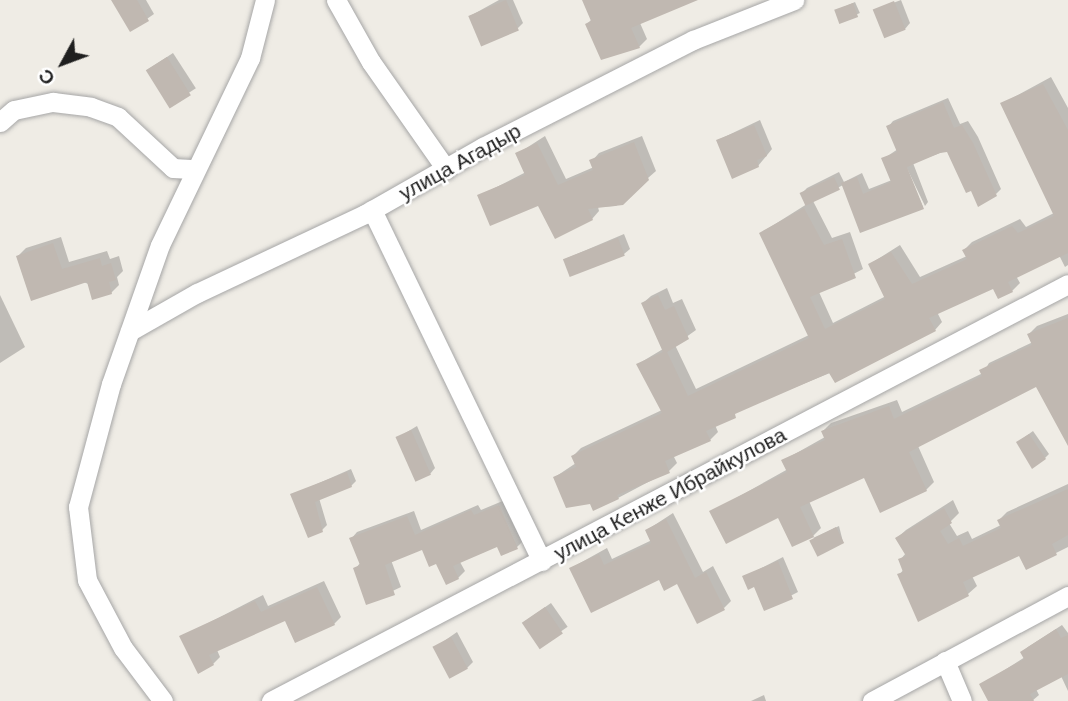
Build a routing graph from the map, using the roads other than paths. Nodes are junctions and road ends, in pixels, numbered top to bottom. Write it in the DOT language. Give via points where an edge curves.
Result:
graph roads {
  1 [pos="265,0"];
  2 [pos="336,0"];
  3 [pos="794,0"];
  4 [pos="0,122"];
  5 [pos="195,169"];
  6 [pos="446,169"];
  7 [pos="372,210"];
  8 [pos="1068,284"];
  9 [pos="130,331"];
  10 [pos="542,561"];
  11 [pos="1068,596"];
  12 [pos="945,661"];
  13 [pos="163,701"];
  14 [pos="271,701"];
  15 [pos="872,701"];
  16 [pos="962,701"];
  1 -- 5 [label="street" via="250,58"];
  2 -- 6 [label="street" via="371,62"];
  3 -- 6 [label="street, улица Агадыр" via="693,40"];
  4 -- 5 [label="street" via="15,110 53,102 91,107 118,117 173,168"];
  5 -- 9 [label="street" via="160,245"];
  6 -- 7 [label="street, улица Агадыр"];
  7 -- 9 [label="street, улица Агадыр" via="197,293"];
  7 -- 10 [label="street"];
  8 -- 10 [label="street, улица Кенже Ибрайкулова"];
  9 -- 13 [label="street" via="78,507 87,580 122,648"];
  10 -- 14 [label="street, улица Кенже Ибрайкулова"];
  11 -- 12 [label="street"];
  12 -- 15 [label="street"];
  12 -- 16 [label="street"];
}
